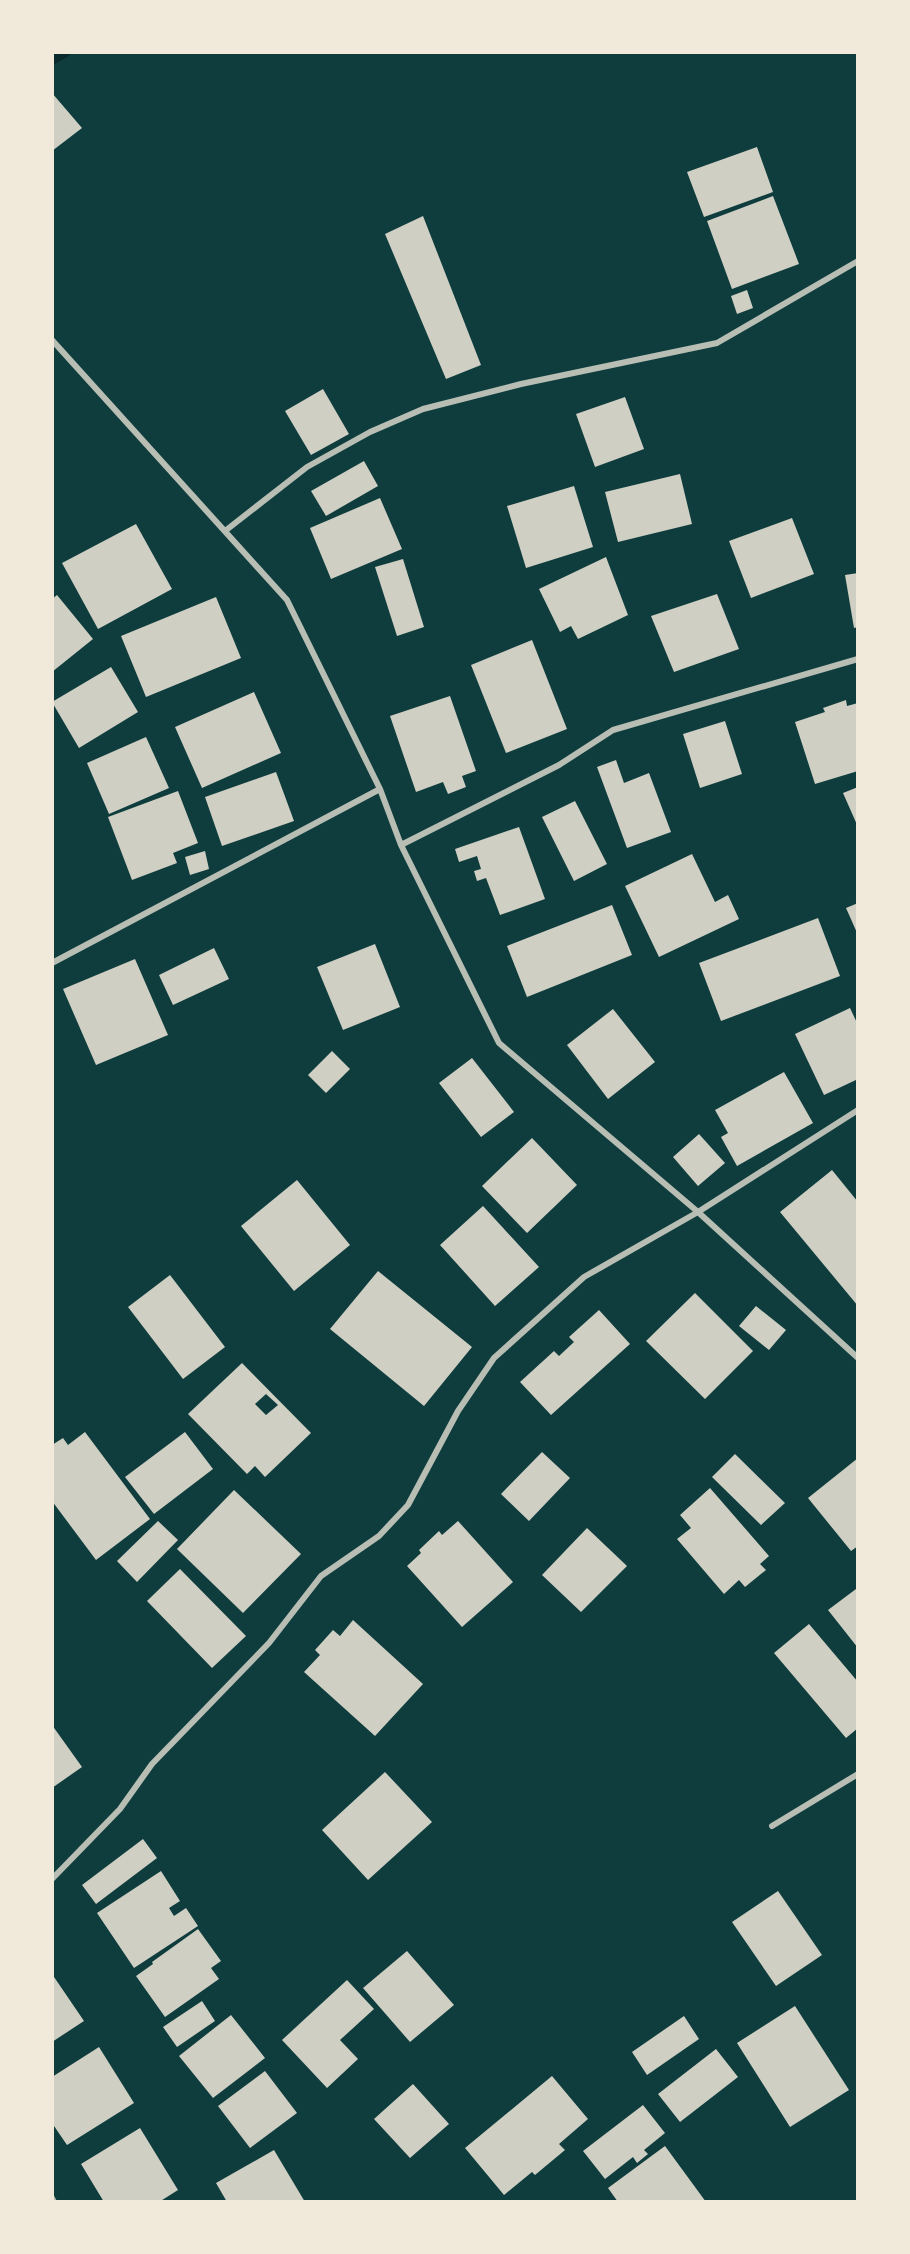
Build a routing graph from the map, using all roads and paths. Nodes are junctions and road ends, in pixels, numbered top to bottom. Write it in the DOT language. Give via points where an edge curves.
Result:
graph roads {
  1 [pos="858,261"];
  2 [pos="52,340"];
  3 [pos="225,531"];
  4 [pos="858,659"];
  5 [pos="380,789"];
  6 [pos="401,845"];
  7 [pos="52,963"];
  8 [pos="858,1110"];
  9 [pos="698,1212"];
  10 [pos="858,1358"];
  11 [pos="858,1774"];
  12 [pos="772,1826"];
  13 [pos="52,1880"];
  1 -- 3 [label="street" via="717,343 521,384 412,414 307,467"];
  2 -- 3 [label="street"];
  3 -- 5 [label="street" via="287,600"];
  4 -- 6 [label="street" via="613,729 560,765"];
  5 -- 6 [label="street"];
  5 -- 7 [label="street"];
  6 -- 9 [label="street" via="499,1043"];
  8 -- 9 [label="street"];
  9 -- 10 [label="street"];
  9 -- 13 [label="street" via="584,1277 494,1358 458,1411 408,1505 379,1536 321,1576 269,1643 152,1764 120,1809"];
  11 -- 12 [label="street"];
}
